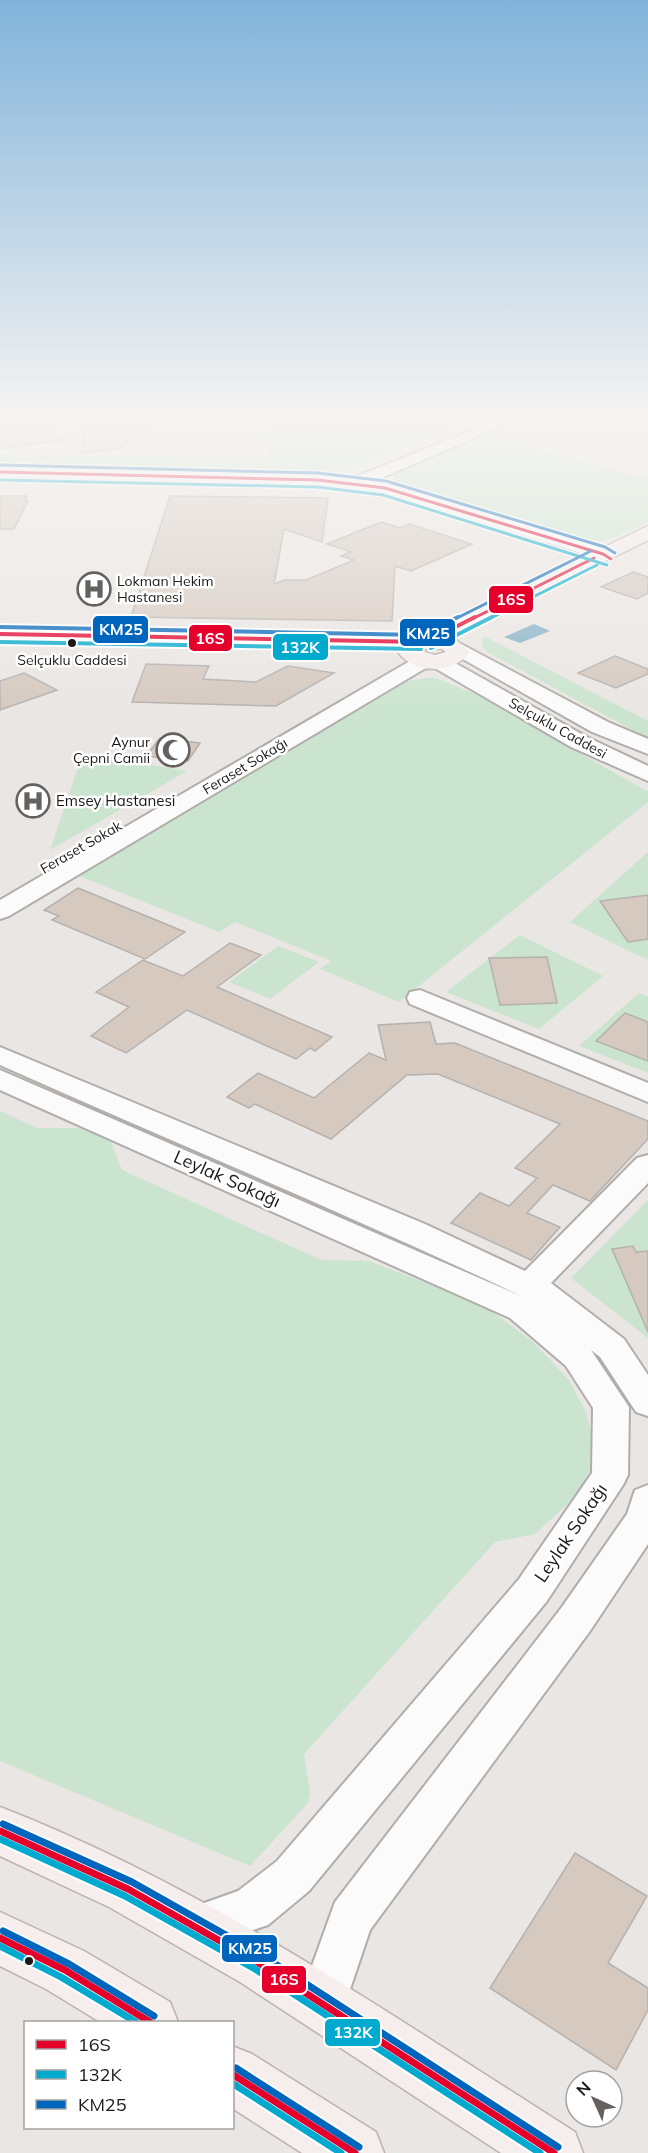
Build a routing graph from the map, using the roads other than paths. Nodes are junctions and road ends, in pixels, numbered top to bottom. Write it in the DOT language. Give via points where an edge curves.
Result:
graph roads {
  1 [pos="468,518"];
  2 [pos="648,532"];
  3 [pos="648,541"];
  4 [pos="603,557"];
  5 [pos="0,634"];
  6 [pos="0,648"];
  7 [pos="431,651"];
  8 [pos="648,747"];
  9 [pos="648,774"];
  10 [pos="0,894"];
  11 [pos="0,911"];
  12 [pos="420,998"];
  13 [pos="0,1055"];
  14 [pos="0,1079"];
  15 [pos="648,1094"];
  16 [pos="648,1166"];
  17 [pos="529,1286"];
  18 [pos="648,1403"];
  19 [pos="647,1513"];
  20 [pos="0,1831"];
  21 [pos="195,1928"];
  22 [pos="0,1938"];
  23 [pos="323,2002"];
  24 [pos="148,2021"];
  25 [pos="234,2075"];
  26 [pos="355,2153"];
  27 [pos="554,2153"];
  1 -- 4 [label="street"];
  2 -- 4 [label="main road"];
  3 -- 4 [label="main road"];
  4 -- 7 [label="main road"];
  5 -- 7 [label="main road, Selçuklu Caddesi"];
  6 -- 7 [label="main road, Selçuklu Caddesi"];
  7 -- 8 [label="street, Selçuklu Caddesi"];
  7 -- 9 [label="street, Selçuklu Caddesi" via="579,742"];
  7 -- 10 [label="street, Feraset Sokak"];
  7 -- 11 [label="street, Feraset Sokağı" via="417,665"];
  12 -- 15 [label="street"];
  13 -- 17 [label="street, Leylak Sokağı" via="414,1232"];
  14 -- 21 [label="street, Leylak Sokağı" via="522,1310 578,1357 611,1407 610,1475 533,1590 293,1876 252,1909"];
  16 -- 17 [label="street"];
  17 -- 18 [label="street, Leylak Sokağı" via="548,1296 612,1348"];
  19 -- 23 [label="street" via="576,1619 351,1918"];
  20 -- 21 [label="main road" via="128,1889"];
  21 -- 23 [label="main road"];
  22 -- 24 [label="main road" via="65,1970"];
  23 -- 27 [label="main road"];
  25 -- 26 [label="main road"];
}
